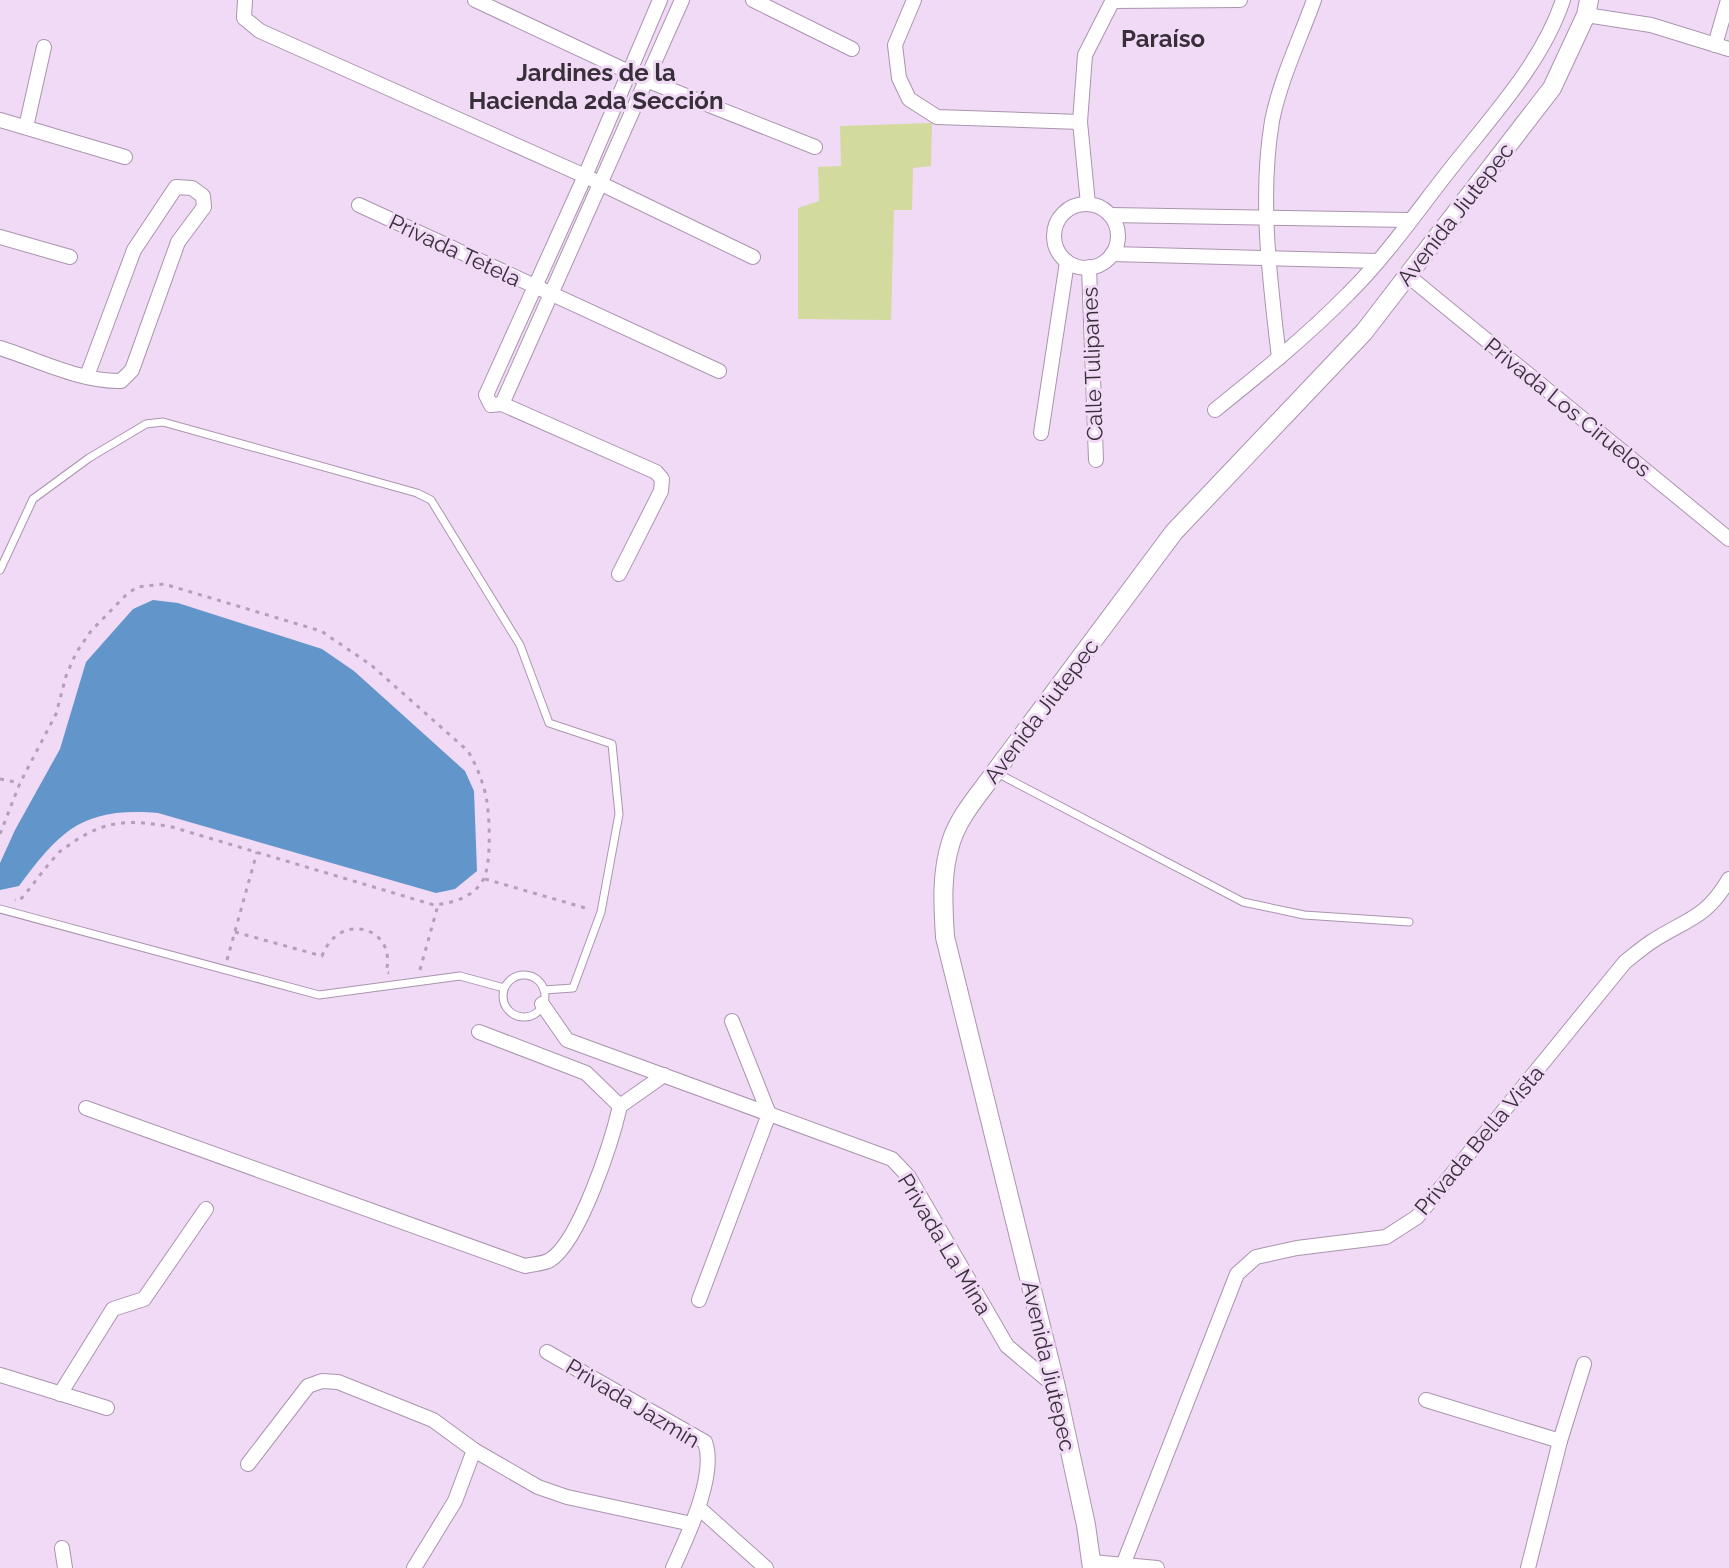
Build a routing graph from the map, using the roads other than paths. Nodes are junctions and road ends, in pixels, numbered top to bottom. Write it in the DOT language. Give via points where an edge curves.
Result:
graph roads {
  1 [pos="245,0"];
  2 [pos="475,0"];
  3 [pos="660,0"];
  4 [pos="682,0"];
  5 [pos="753,0"];
  6 [pos="914,0"];
  7 [pos="1112,0"];
  8 [pos="1240,0"];
  9 [pos="1314,0"];
  10 [pos="1563,0"];
  11 [pos="1728,0"];
  12 [pos="1588,8"];
  13 [pos="44,47"];
  14 [pos="1722,47"];
  15 [pos="852,49"];
  16 [pos="628,70"];
  17 [pos="646,80"];
  18 [pos="0,120"];
  19 [pos="1080,122"];
  20 [pos="26,127"];
  21 [pos="815,147"];
  22 [pos="125,157"];
  23 [pos="585,176"];
  24 [pos="600,183"];
  25 [pos="1088,204"];
  26 [pos="359,205"];
  27 [pos="1110,215"];
  28 [pos="1266,217"];
  29 [pos="1408,220"];
  30 [pos="0,237"];
  31 [pos="1112,254"];
  32 [pos="70,257"];
  33 [pos="753,257"];
  34 [pos="1268,257"];
  35 [pos="1378,261"];
  36 [pos="1067,262"];
  37 [pos="1089,267"];
  38 [pos="1407,275"];
  39 [pos="535,287"];
  40 [pos="551,294"];
  41 [pos="0,348"];
  42 [pos="1279,358"];
  43 [pos="719,371"];
  44 [pos="87,376"];
  45 [pos="502,404"];
  46 [pos="1215,410"];
  47 [pos="1041,433"];
  48 [pos="1096,460"];
  49 [pos="1729,539"];
  50 [pos="0,570"];
  51 [pos="619,574"];
  52 [pos="995,772"];
  53 [pos="1729,879"];
  54 [pos="1724,898"];
  55 [pos="0,909"];
  56 [pos="1409,922"];
  57 [pos="504,988"];
  58 [pos="543,997"];
  59 [pos="732,1021"];
  60 [pos="479,1032"];
  61 [pos="664,1075"];
  62 [pos="620,1106"];
  63 [pos="86,1108"];
  64 [pos="769,1114"];
  65 [pos="206,1209"];
  66 [pos="699,1300"];
  67 [pos="547,1352"];
  68 [pos="1584,1364"];
  69 [pos="0,1375"];
  70 [pos="1056,1387"];
  71 [pos="60,1394"];
  72 [pos="1426,1400"];
  73 [pos="107,1408"];
  74 [pos="1560,1441"];
  75 [pos="474,1450"];
  76 [pos="248,1464"];
  77 [pos="699,1508"];
  78 [pos="692,1524"];
  79 [pos="62,1548"];
  80 [pos="1092,1565"];
  81 [pos="1123,1565"];
  82 [pos="65,1568"];
  83 [pos="414,1568"];
  84 [pos="673,1568"];
  85 [pos="766,1568"];
  86 [pos="1157,1568"];
  87 [pos="1528,1568"];
  1 -- 23 [label="street" via="244,18 260,31"];
  2 -- 16 [label="street"];
  3 -- 16 [label="street"];
  4 -- 17 [label="street"];
  5 -- 15 [label="street"];
  6 -- 19 [label="street" via="895,45 899,78 909,99 937,117"];
  7 -- 8 [label="street"];
  7 -- 19 [label="street" via="1085,55"];
  9 -- 28 [label="street" via="1276,104"];
  10 -- 29 [label="street" via="1554,27 1507,99"];
  11 -- 14 [label="street"];
  12 -- 14 [label="street"];
  12 -- 38 [label="main road, Avenida Jiutepec" via="1552,88"];
  13 -- 20 [label="street"];
  16 -- 17 [label="street"];
  16 -- 23 [label="street"];
  17 -- 21 [label="street"];
  17 -- 24 [label="street"];
  18 -- 20 [label="street"];
  19 -- 25 [label="street"];
  20 -- 22 [label="street"];
  23 -- 24 [label="street"];
  23 -- 39 [label="street"];
  24 -- 33 [label="street"];
  24 -- 40 [label="street"];
  25 -- 27 [label="street"];
  25 -- 36 [label="street" via="1063,213 1056,225 1054,239"];
  26 -- 39 [label="street, Privada Tetela"];
  27 -- 28 [label="street"];
  27 -- 31 [label="street" via="1118,238"];
  28 -- 29 [label="street"];
  28 -- 34 [label="street"];
  29 -- 35 [label="street"];
  30 -- 32 [label="street"];
  31 -- 34 [label="street"];
  31 -- 37 [label="street"];
  34 -- 35 [label="street"];
  34 -- 42 [label="street"];
  35 -- 42 [label="street"];
  36 -- 37 [label="street"];
  36 -- 47 [label="street"];
  37 -- 48 [label="street, Calle Tulipanes"];
  38 -- 49 [label="street, Privada Los Ciruelos"];
  38 -- 52 [label="main road, Avenida Jiutepec" via="1364,332 1174,532"];
  39 -- 40 [label="street, Privada Tetela"];
  39 -- 45 [label="street" via="486,395 491,405"];
  40 -- 43 [label="street, Privada Tetela"];
  40 -- 45 [label="street"];
  41 -- 44 [label="street"];
  42 -- 46 [label="street"];
  44 -- 44 [label="street" via="134,250 176,187 192,188 203,196 204,207 178,242 132,370 121,381"];
  45 -- 51 [label="street" via="662,479 661,491"];
  50 -- 58 [label="lane" via="33,499 146,424 163,422 431,500 520,645 549,723 612,744 619,814 601,912 573,988"];
  52 -- 56 [label="lane" via="1243,902 1304,915"];
  52 -- 70 [label="main road, Avenida Jiutepec" via="951,841 942,893 945,937"];
  53 -- 54 [label="street, Privada Bella Vista"];
  54 -- 81 [label="street, Privada Bella Vista" via="1625,962 1417,1217 1386,1237 1256,1257 1237,1274"];
  55 -- 57 [label="lane" via="319,995 460,976"];
  57 -- 58 [label="lane" via="523,975 536,979"];
  57 -- 58 [label="lane" via="505,1005 515,1014 539,1010"];
  58 -- 61 [label="street, Privada La Mina" via="567,1040"];
  59 -- 64 [label="street"];
  60 -- 62 [label="street" via="586,1073"];
  61 -- 62 [label="street"];
  61 -- 64 [label="street, Privada La Mina"];
  62 -- 63 [label="street" via="611,1142 573,1233 550,1260 525,1266"];
  64 -- 66 [label="street"];
  64 -- 70 [label="street, Privada La Mina" via="892,1159 909,1177 1007,1346"];
  65 -- 71 [label="street" via="144,1299 113,1309"];
  67 -- 77 [label="street, Privada Jazmín" via="705,1442 709,1453"];
  68 -- 74 [label="street"];
  69 -- 71 [label="street"];
  70 -- 80 [label="main road, Avenida Jiutepec"];
  71 -- 73 [label="street"];
  72 -- 74 [label="street"];
  74 -- 87 [label="street"];
  75 -- 76 [label="street" via="433,1420 338,1382 322,1381 308,1386"];
  75 -- 78 [label="street" via="538,1487 567,1497"];
  75 -- 83 [label="street" via="455,1501"];
  77 -- 78 [label="street"];
  77 -- 85 [label="street"];
  78 -- 84 [label="street"];
  79 -- 82 [label="street"];
  80 -- 81 [label="street"];
  81 -- 86 [label="street"];
}
